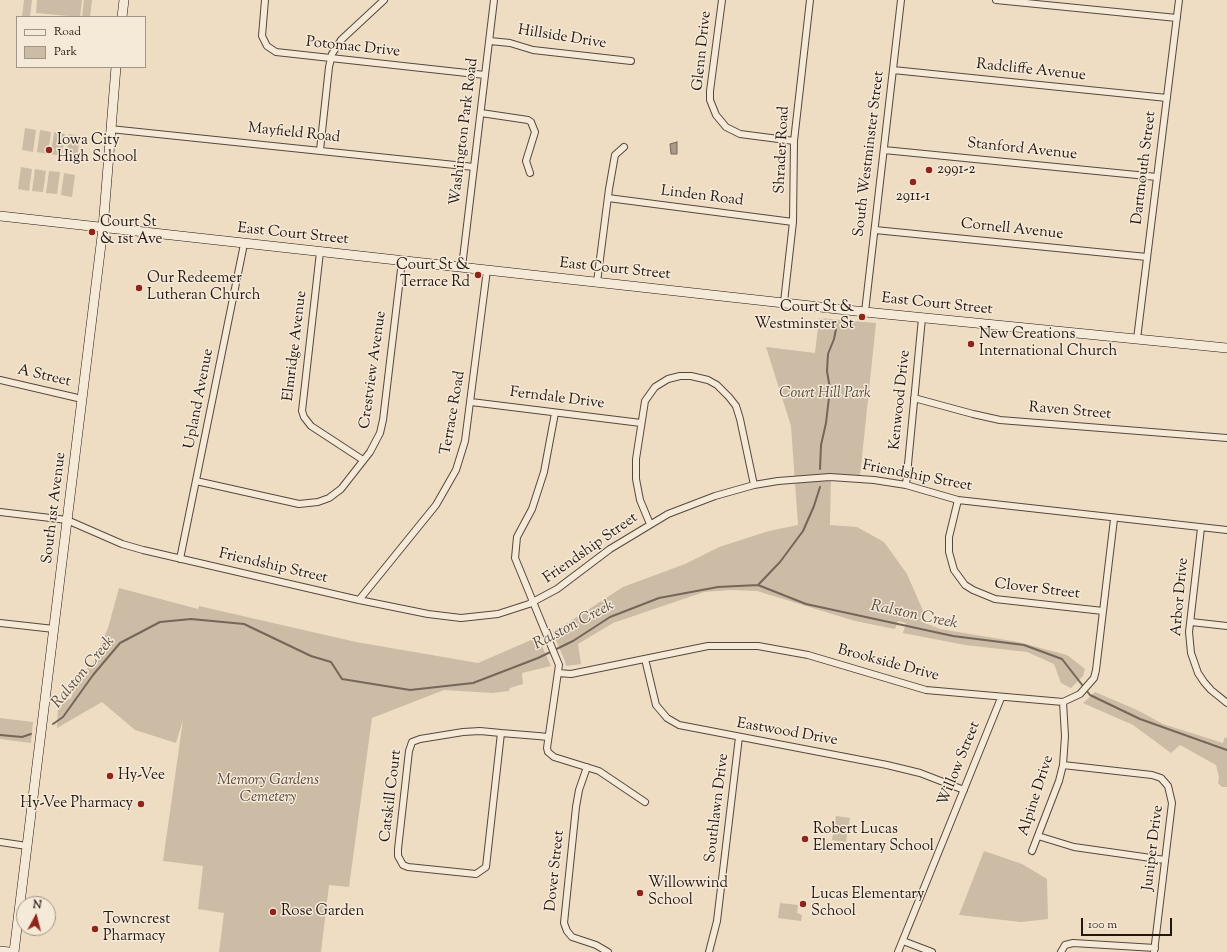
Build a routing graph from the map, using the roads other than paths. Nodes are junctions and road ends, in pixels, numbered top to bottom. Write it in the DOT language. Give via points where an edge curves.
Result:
graph roads {
  1 [pos="124,0"];
  2 [pos="265,0"];
  3 [pos="384,0"];
  4 [pos="494,0"];
  5 [pos="722,0"];
  6 [pos="810,0"];
  7 [pos="901,0"];
  8 [pos="996,0"];
  9 [pos="1179,0"];
  10 [pos="122,16"];
  11 [pos="1177,18"];
  12 [pos="490,41"];
  13 [pos="331,58"];
  14 [pos="631,61"];
  15 [pos="116,68"];
  16 [pos="893,70"];
  17 [pos="485,75"];
  18 [pos="1167,98"];
  19 [pos="481,113"];
  20 [pos="110,129"];
  21 [pos="794,141"];
  22 [pos="624,147"];
  23 [pos="320,150"];
  24 [pos="884,150"];
  25 [pos="474,167"];
  26 [pos="530,173"];
  27 [pos="1157,177"];
  28 [pos="608,198"];
  29 [pos="0,216"];
  30 [pos="793,222"];
  31 [pos="103,228"];
  32 [pos="874,230"];
  33 [pos="244,244"];
  34 [pos="320,252"];
  35 [pos="1148,257"];
  36 [pos="402,261"];
  37 [pos="462,267"];
  38 [pos="487,270"];
  39 [pos="597,282"];
  40 [pos="784,302"];
  41 [pos="865,312"];
  42 [pos="922,318"];
  43 [pos="1138,339"];
  44 [pos="1227,348"];
  45 [pos="0,380"];
  46 [pos="914,398"];
  47 [pos="82,399"];
  48 [pos="471,402"];
  49 [pos="555,412"];
  50 [pos="641,423"];
  51 [pos="1227,438"];
  52 [pos="363,460"];
  53 [pos="196,481"];
  54 [pos="754,485"];
  55 [pos="906,485"];
  56 [pos="958,500"];
  57 [pos="0,512"];
  58 [pos="1114,519"];
  59 [pos="67,520"];
  60 [pos="650,524"];
  61 [pos="1201,528"];
  62 [pos="1227,530"];
  63 [pos="180,559"];
  64 [pos="358,600"];
  65 [pos="533,602"];
  66 [pos="1103,611"];
  67 [pos="0,622"];
  68 [pos="1191,622"];
  69 [pos="1227,626"];
  70 [pos="54,629"];
  71 [pos="645,659"];
  72 [pos="558,673"];
  73 [pos="1001,698"];
  74 [pos="1063,702"];
  75 [pos="1227,703"];
  76 [pos="501,733"];
  77 [pos="548,737"];
  78 [pos="739,737"];
  79 [pos="1063,765"];
  80 [pos="587,767"];
  81 [pos="964,790"];
  82 [pos="645,802"];
  83 [pos="1038,836"];
  84 [pos="0,842"];
  85 [pos="27,846"];
  86 [pos="1032,851"];
  87 [pos="1165,860"];
  88 [pos="903,941"];
  89 [pos="1155,950"];
  90 [pos="0,951"];
  91 [pos="9,952"];
  92 [pos="14,952"];
  93 [pos="608,952"];
  94 [pos="709,952"];
  95 [pos="898,952"];
  96 [pos="932,952"];
  97 [pos="1061,952"];
  1 -- 10 [label="street"];
  2 -- 13 [label="street, Potomac Drive" via="261,31 267,46 276,52"];
  3 -- 13 [label="street" via="341,40"];
  4 -- 12 [label="street, Washington Park Road"];
  5 -- 21 [label="street, Glenn Drive" via="710,91 710,100 716,115 726,127 740,134"];
  6 -- 21 [label="street, Shrader Road"];
  7 -- 16 [label="street, South Westminster Street"];
  8 -- 11 [label="street"];
  9 -- 11 [label="street, Dartmouth Street"];
  11 -- 18 [label="street, Dartmouth Street"];
  12 -- 14 [label="street, Hillside Drive" via="510,43 533,50"];
  12 -- 17 [label="street, Washington Park Road"];
  13 -- 17 [label="street, Potomac Drive"];
  13 -- 23 [label="street"];
  15 -- 20 [label="street, South 1st Avenue"];
  16 -- 18 [label="street, Radcliffe Avenue"];
  16 -- 24 [label="street, South Westminster Street"];
  17 -- 19 [label="street, Washington Park Road"];
  18 -- 27 [label="street, Dartmouth Street"];
  19 -- 25 [label="street, Washington Park Road"];
  19 -- 26 [label="street" via="531,122 535,132 526,161"];
  20 -- 23 [label="street, Mayfield Road"];
  20 -- 31 [label="street, South 1st Avenue"];
  21 -- 30 [label="street, Shrader Road"];
  22 -- 28 [label="street" via="615,155"];
  23 -- 25 [label="street, Mayfield Road"];
  24 -- 27 [label="street, Stanford Avenue"];
  24 -- 32 [label="street, South Westminster Street"];
  25 -- 37 [label="street, Washington Park Road"];
  27 -- 35 [label="street, Dartmouth Street"];
  28 -- 30 [label="street, Linden Road"];
  28 -- 39 [label="street"];
  29 -- 31 [label="street, East Court Street"];
  30 -- 40 [label="street, Shrader Road"];
  31 -- 33 [label="street, East Court Street"];
  31 -- 47 [label="street, South 1st Avenue"];
  32 -- 35 [label="street, Cornell Avenue"];
  32 -- 41 [label="street, South Westminster Street"];
  33 -- 34 [label="street, East Court Street"];
  33 -- 53 [label="street, Upland Avenue"];
  34 -- 36 [label="street, East Court Street"];
  34 -- 52 [label="street, Elmridge Avenue" via="302,411 307,422 318,431"];
  35 -- 43 [label="street, Dartmouth Street"];
  36 -- 37 [label="street, East Court Street"];
  36 -- 52 [label="street, Crestview Avenue" via="383,420 375,444"];
  37 -- 38 [label="street, East Court Street"];
  38 -- 39 [label="street, East Court Street"];
  38 -- 48 [label="street, Terrace Road"];
  39 -- 40 [label="street, East Court Street"];
  40 -- 41 [label="street, East Court Street"];
  41 -- 42 [label="street, East Court Street"];
  42 -- 43 [label="street, East Court Street"];
  42 -- 46 [label="street, Kenwood Drive"];
  43 -- 44 [label="street, East Court Street"];
  45 -- 47 [label="street, A Street"];
  46 -- 51 [label="street, Raven Street" via="1000,420"];
  46 -- 55 [label="street, Kenwood Drive"];
  47 -- 59 [label="street, South 1st Avenue"];
  48 -- 49 [label="street, Ferndale Drive"];
  48 -- 64 [label="street, Terrace Road" via="461,456 448,487"];
  49 -- 50 [label="street, Ferndale Drive"];
  49 -- 65 [label="street" via="544,472 534,504 516,542 515,558"];
  50 -- 54 [label="street" via="645,401 659,384 680,376 708,380 726,393 738,412"];
  50 -- 60 [label="street" via="636,479 642,506"];
  52 -- 53 [label="street, Crestview Avenue" via="341,489 318,502 306,504"];
  53 -- 63 [label="street, Upland Avenue"];
  54 -- 55 [label="street, Friendship Street" via="830,477"];
  54 -- 60 [label="street, Friendship Street" via="692,504"];
  55 -- 56 [label="street, Friendship Street"];
  56 -- 58 [label="street, Friendship Street"];
  56 -- 66 [label="street, Clover Street" via="949,537 949,552 954,570 969,588 981,595 995,598"];
  57 -- 59 [label="street, Friendship Street"];
  58 -- 61 [label="street, Friendship Street"];
  58 -- 66 [label="street, Brookside Drive"];
  59 -- 63 [label="street, Friendship Street" via="122,544"];
  59 -- 70 [label="street, South 1st Avenue"];
  60 -- 65 [label="street, Friendship Street" via="610,549 557,589"];
  61 -- 62 [label="street, Friendship Street"];
  61 -- 68 [label="street, Arbor Drive"];
  63 -- 64 [label="street, Friendship Street"];
  64 -- 65 [label="street, Friendship Street" via="461,618 498,614"];
  65 -- 72 [label="street" via="559,665"];
  66 -- 74 [label="street, Brookside Drive" via="1096,670 1080,694"];
  67 -- 70 [label="street"];
  68 -- 69 [label="street"];
  68 -- 75 [label="street, Arbor Drive" via="1190,648 1198,673 1211,690"];
  70 -- 85 [label="street, South 1st Avenue"];
  71 -- 72 [label="street, Brookside Drive" via="571,674"];
  71 -- 73 [label="street, Brookside Drive" via="708,646 758,646 808,655 926,690"];
  71 -- 78 [label="street, Eastwood Drive" via="654,698 660,711 667,718 687,728"];
  72 -- 77 [label="street"];
  73 -- 74 [label="street, Brookside Drive"];
  73 -- 81 [label="street, Willow Street"];
  74 -- 79 [label="street, Alpine Drive"];
  76 -- 76 [label="street, Catskill Court" via="463,732 412,742 398,849 398,856 403,865 476,874 486,867"];
  76 -- 77 [label="street, Catskill Court"];
  77 -- 80 [label="street" via="548,752 554,757"];
  78 -- 81 [label="street, Eastwood Drive" via="900,768"];
  78 -- 94 [label="street, Southlawn Drive" via="717,921"];
  79 -- 83 [label="street, Alpine Drive"];
  79 -- 87 [label="street, Juniper Drive" via="1161,778 1168,786 1173,799"];
  80 -- 82 [label="street" via="599,771"];
  80 -- 93 [label="street, Dover Street" via="576,807 564,923 572,937"];
  81 -- 88 [label="street, Willow Street"];
  83 -- 86 [label="street, Alpine Drive"];
  83 -- 87 [label="street" via="1074,847"];
  84 -- 85 [label="street"];
  85 -- 92 [label="street, South 1st Avenue"];
  87 -- 89 [label="street, Juniper Drive"];
  88 -- 95 [label="street, Willow Street"];
  88 -- 96 [label="street"];
  89 -- 97 [label="street" via="1072,943 1065,945"];
  90 -- 91 [label="street"];
}
